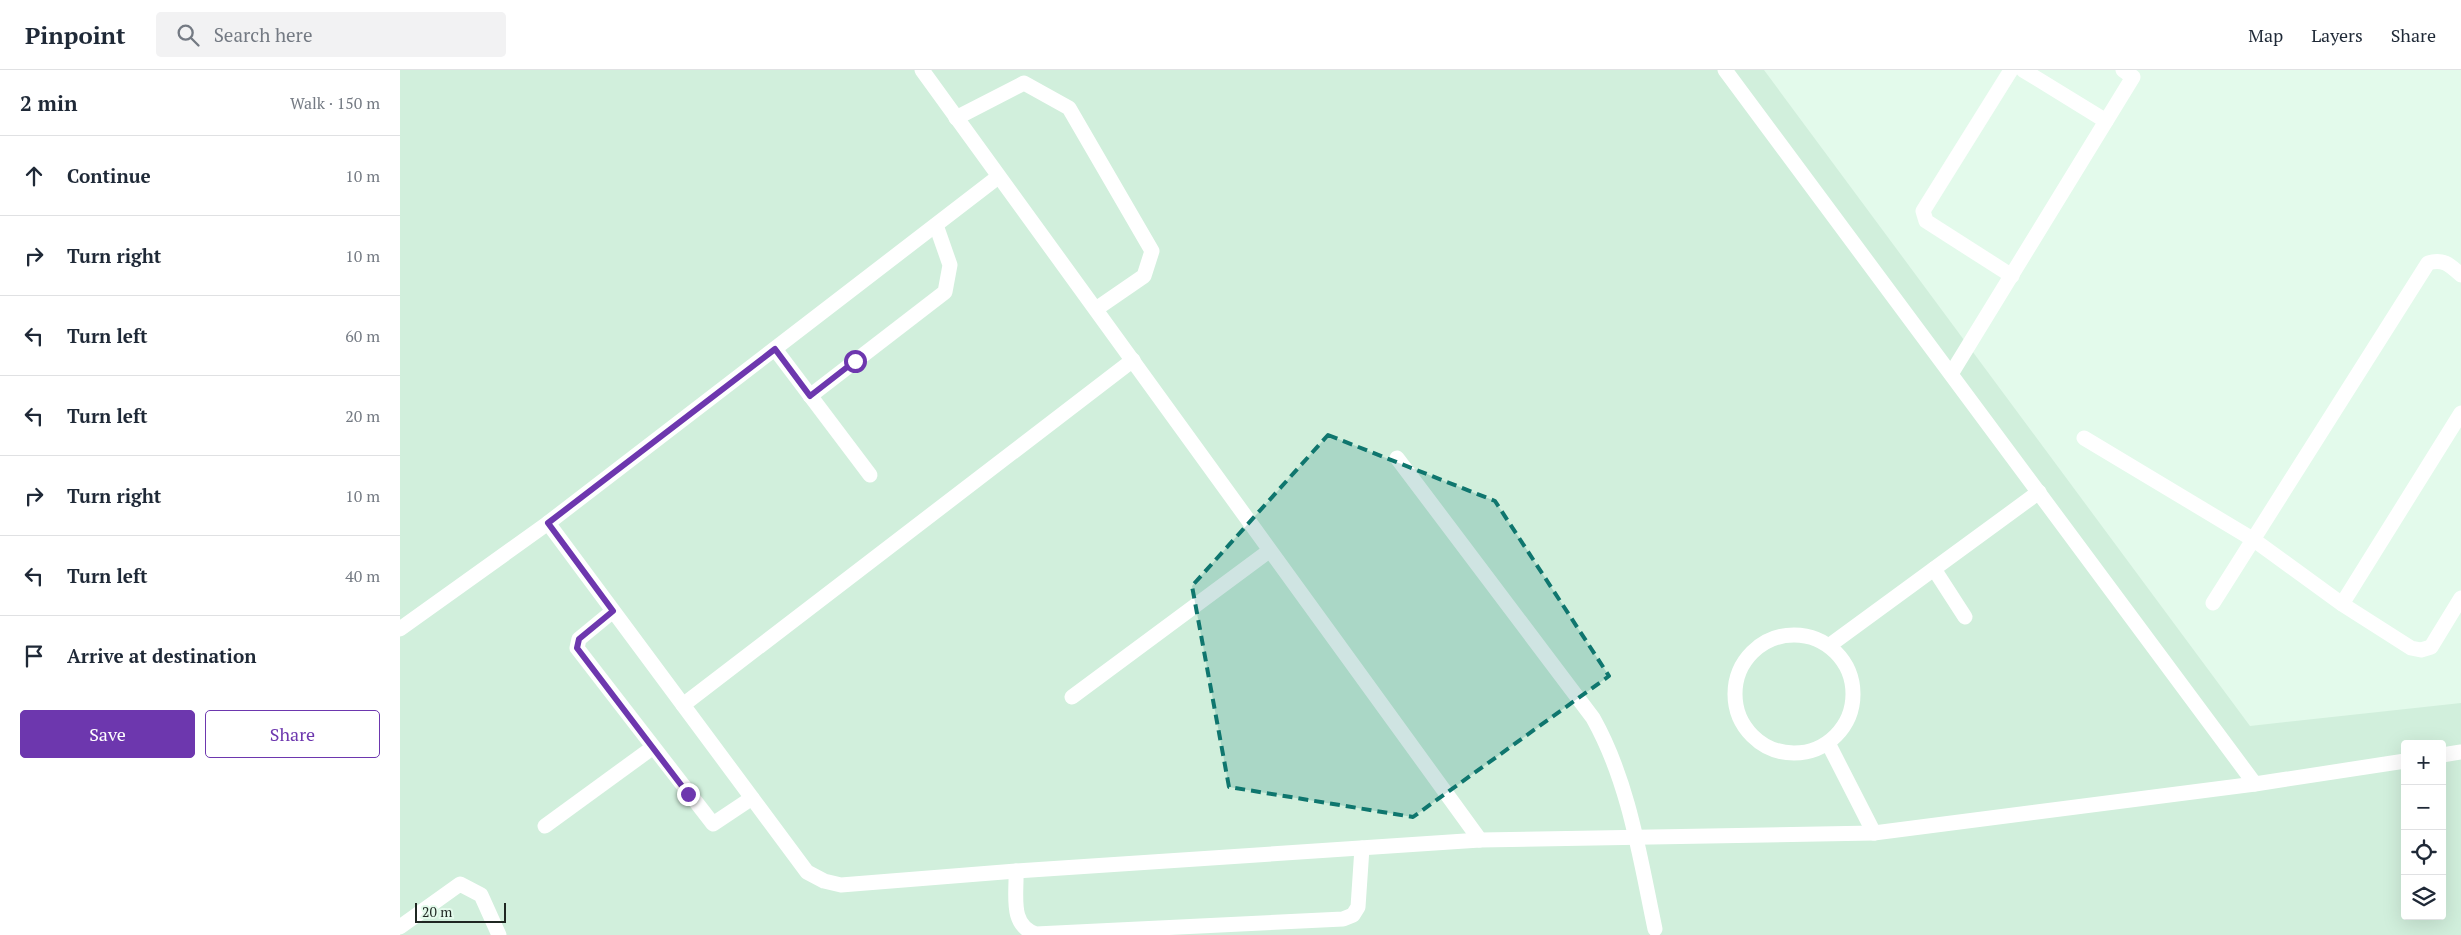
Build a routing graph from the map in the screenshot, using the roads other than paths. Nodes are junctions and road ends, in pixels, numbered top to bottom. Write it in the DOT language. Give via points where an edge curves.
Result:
graph roads {
  1 [pos="922,70"];
  2 [pos="1725,70"];
  3 [pos="2010,70"];
  4 [pos="2023,70"];
  5 [pos="2123,70"];
  6 [pos="956,118"];
  7 [pos="2106,121"];
  8 [pos="998,177"];
  9 [pos="936,225"];
  10 [pos="2461,274"];
  11 [pos="2012,276"];
  12 [pos="1096,309"];
  13 [pos="775,349"];
  14 [pos="1133,360"];
  15 [pos="1951,374"];
  16 [pos="810,396"];
  17 [pos="2461,413"];
  18 [pos="2084,438"];
  19 [pos="1397,458"];
  20 [pos="870,475"];
  21 [pos="2039,492"];
  22 [pos="548,523"];
  23 [pos="2254,540"];
  24 [pos="1269,551"];
  25 [pos="1934,569"];
  26 [pos="2461,598"];
  27 [pos="2214,603"];
  28 [pos="2342,604"];
  29 [pos="613,611"];
  30 [pos="1965,617"];
  31 [pos="400,629"];
  32 [pos="1830,645"];
  33 [pos="1072,697"];
  34 [pos="683,705"];
  35 [pos="1828,743"];
  36 [pos="652,748"];
  37 [pos="2461,752"];
  38 [pos="2446,754"];
  39 [pos="2401,762"];
  40 [pos="2255,784"];
  41 [pos="752,798"];
  42 [pos="545,826"];
  43 [pos="1874,833"];
  44 [pos="1636,836"];
  45 [pos="1480,840"];
  46 [pos="1362,848"];
  47 [pos="1016,871"];
  48 [pos="400,927"];
  49 [pos="1655,930"];
  50 [pos="499,935"];
  1 -- 6 [label="lane"];
  2 -- 15 [label="lane"];
  3 -- 11 [label="lane" via="1923,211 1926,221"];
  4 -- 7 [label="lane"];
  5 -- 7 [label="lane" via="2133,77"];
  6 -- 8 [label="lane"];
  6 -- 12 [label="lane" via="1024,82 1069,108 1152,251 1144,276"];
  7 -- 11 [label="lane"];
  8 -- 9 [label="lane"];
  8 -- 12 [label="lane"];
  9 -- 13 [label="lane"];
  9 -- 16 [label="lane" via="950,265 945,292"];
  10 -- 23 [label="lane" via="2447,262 2436,260 2428,263"];
  11 -- 15 [label="lane"];
  12 -- 14 [label="lane"];
  13 -- 16 [label="lane"];
  13 -- 22 [label="lane"];
  14 -- 24 [label="lane"];
  14 -- 34 [label="lane"];
  15 -- 21 [label="lane"];
  16 -- 20 [label="lane"];
  17 -- 28 [label="lane"];
  18 -- 23 [label="lane"];
  19 -- 44 [label="lane" via="1593,718 1615,764"];
  21 -- 25 [label="lane"];
  21 -- 40 [label="lane"];
  22 -- 29 [label="lane"];
  22 -- 31 [label="lane"];
  23 -- 27 [label="lane"];
  23 -- 28 [label="lane"];
  24 -- 33 [label="lane"];
  24 -- 45 [label="lane"];
  25 -- 30 [label="lane"];
  25 -- 32 [label="lane"];
  26 -- 28 [label="lane" via="2431,647 2421,650 2411,648"];
  29 -- 34 [label="lane"];
  29 -- 36 [label="lane" via="579,639 577,648"];
  32 -- 35 [label="lane" via="1851,676 1854,694 1842,730"];
  32 -- 35 [label="lane" via="1811,636 1792,634 1772,638 1755,648 1742,664 1736,683 1735,703 1741,722 1754,738 1770,749 1790,753 1810,751"];
  34 -- 41 [label="lane"];
  35 -- 43 [label="lane"];
  36 -- 41 [label="lane" via="713,824"];
  36 -- 42 [label="lane"];
  37 -- 38 [label="lane"];
  39 -- 40 [label="lane"];
  40 -- 43 [label="lane"];
  41 -- 47 [label="lane" via="807,872 824,881 841,885"];
  43 -- 44 [label="lane"];
  44 -- 45 [label="lane"];
  44 -- 49 [label="lane"];
  45 -- 46 [label="lane"];
  46 -- 47 [label="lane"];
  46 -- 47 [label="lane" via="1358,907 1343,919 1036,934 1025,930 1017,920"];
  48 -- 50 [label="lane" via="460,884 481,895"];
}
